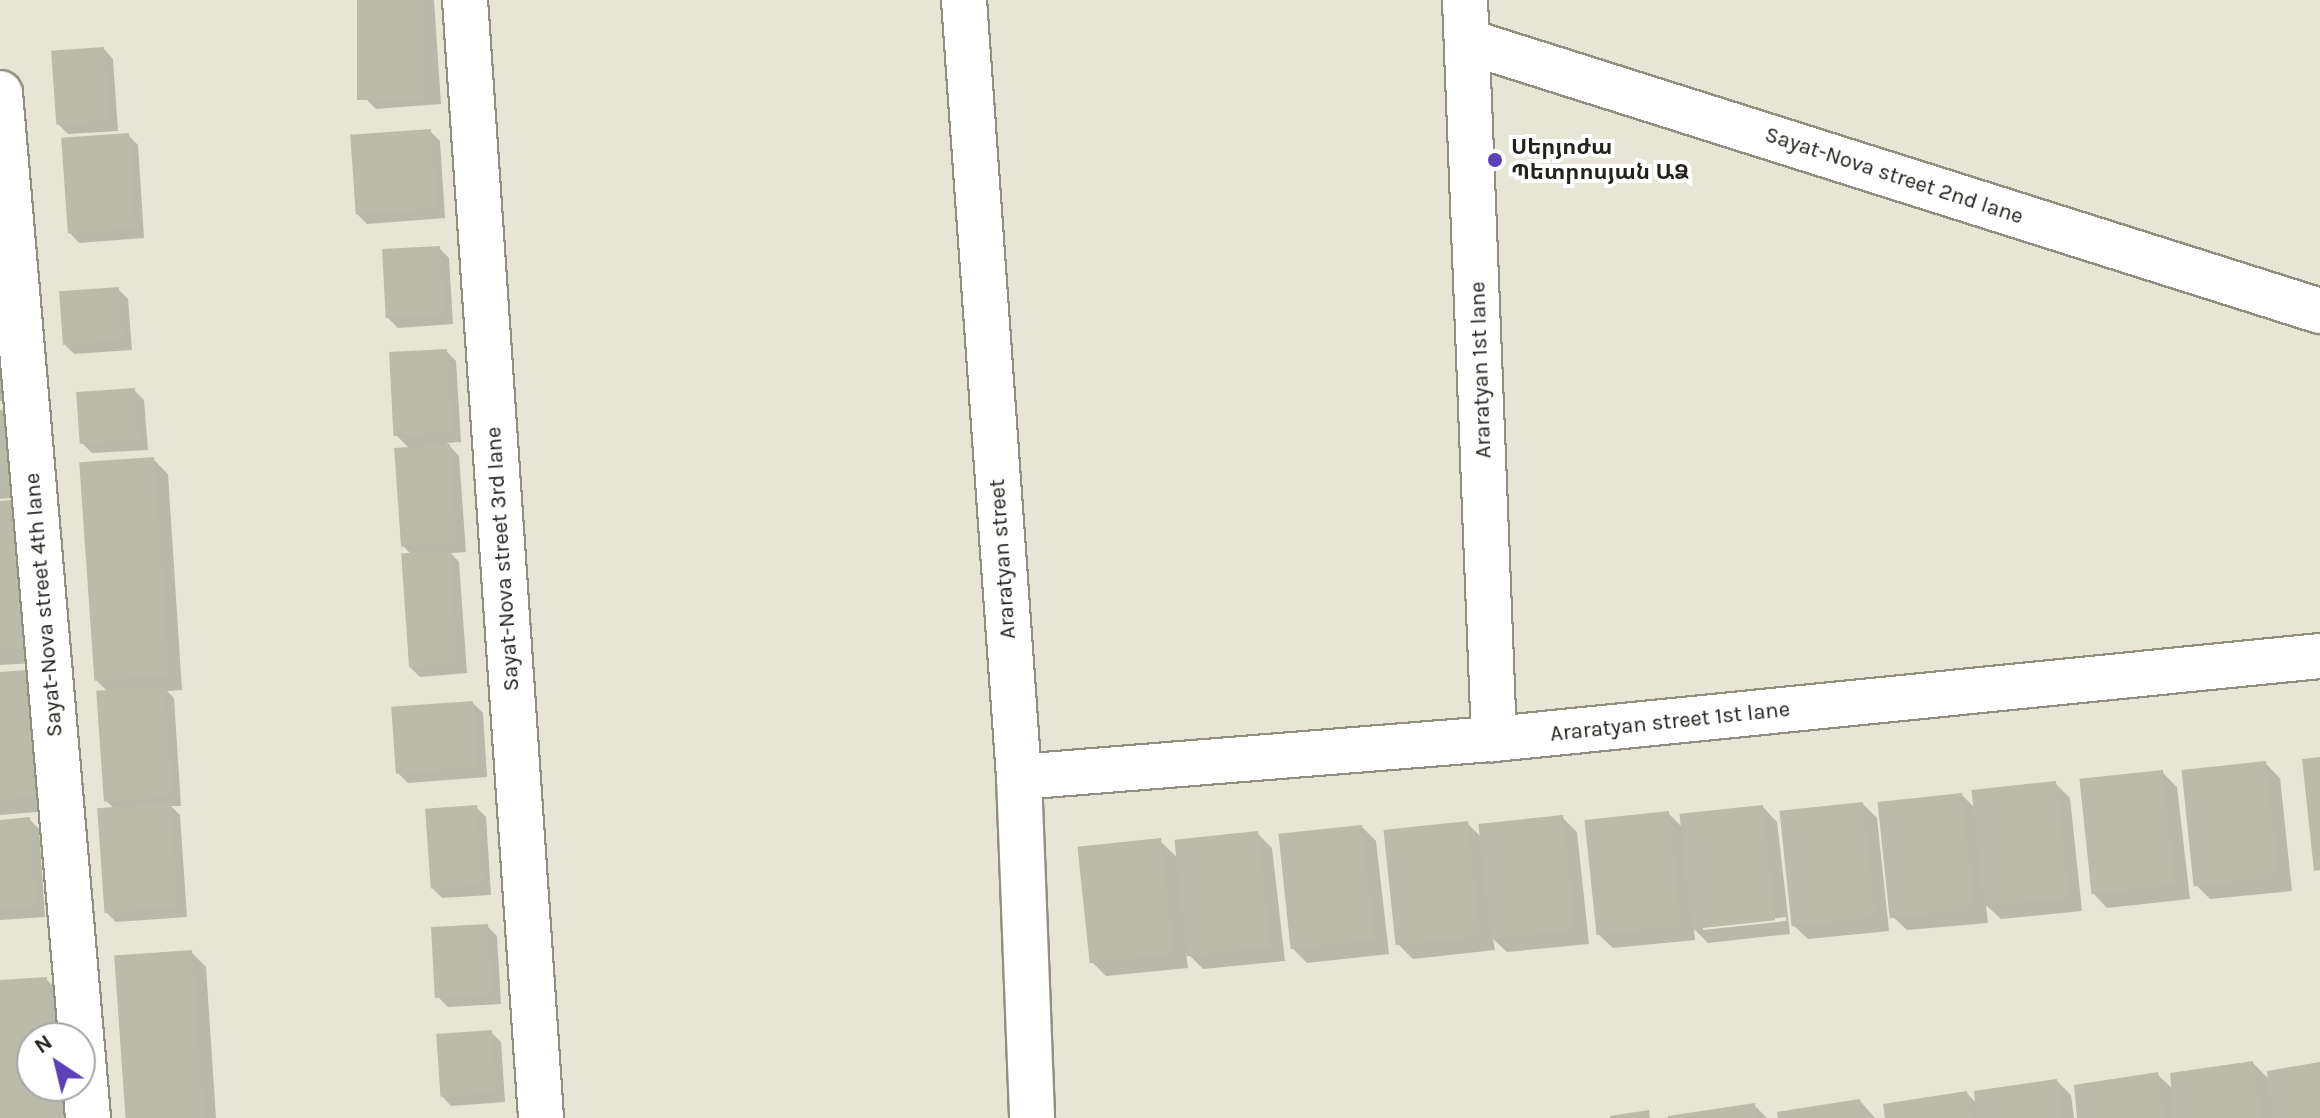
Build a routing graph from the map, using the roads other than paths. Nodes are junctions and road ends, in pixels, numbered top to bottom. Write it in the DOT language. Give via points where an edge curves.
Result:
graph roads {
  1 [pos="465,0"];
  2 [pos="964,0"];
  3 [pos="1467,21"];
  4 [pos="0,93"];
  5 [pos="2320,311"];
  6 [pos="2320,656"];
  7 [pos="1494,739"];
  8 [pos="1019,777"];
  9 [pos="88,1118"];
  10 [pos="541,1118"];
  11 [pos="1032,1118"];
  1 -- 10 [label="street, Sayat-Nova street 3rd lane"];
  2 -- 8 [label="street, Araratyan street"];
  3 -- 5 [label="street, Sayat-Nova street 2nd lane"];
  3 -- 7 [label="street, Araratyan 1st lane"];
  4 -- 9 [label="street, Sayat-Nova street 4th lane"];
  6 -- 7 [label="street, Araratyan street 1st lane"];
  7 -- 8 [label="street, Araratyan street 1st lane"];
  8 -- 11 [label="street, Araratyan street"];
}
